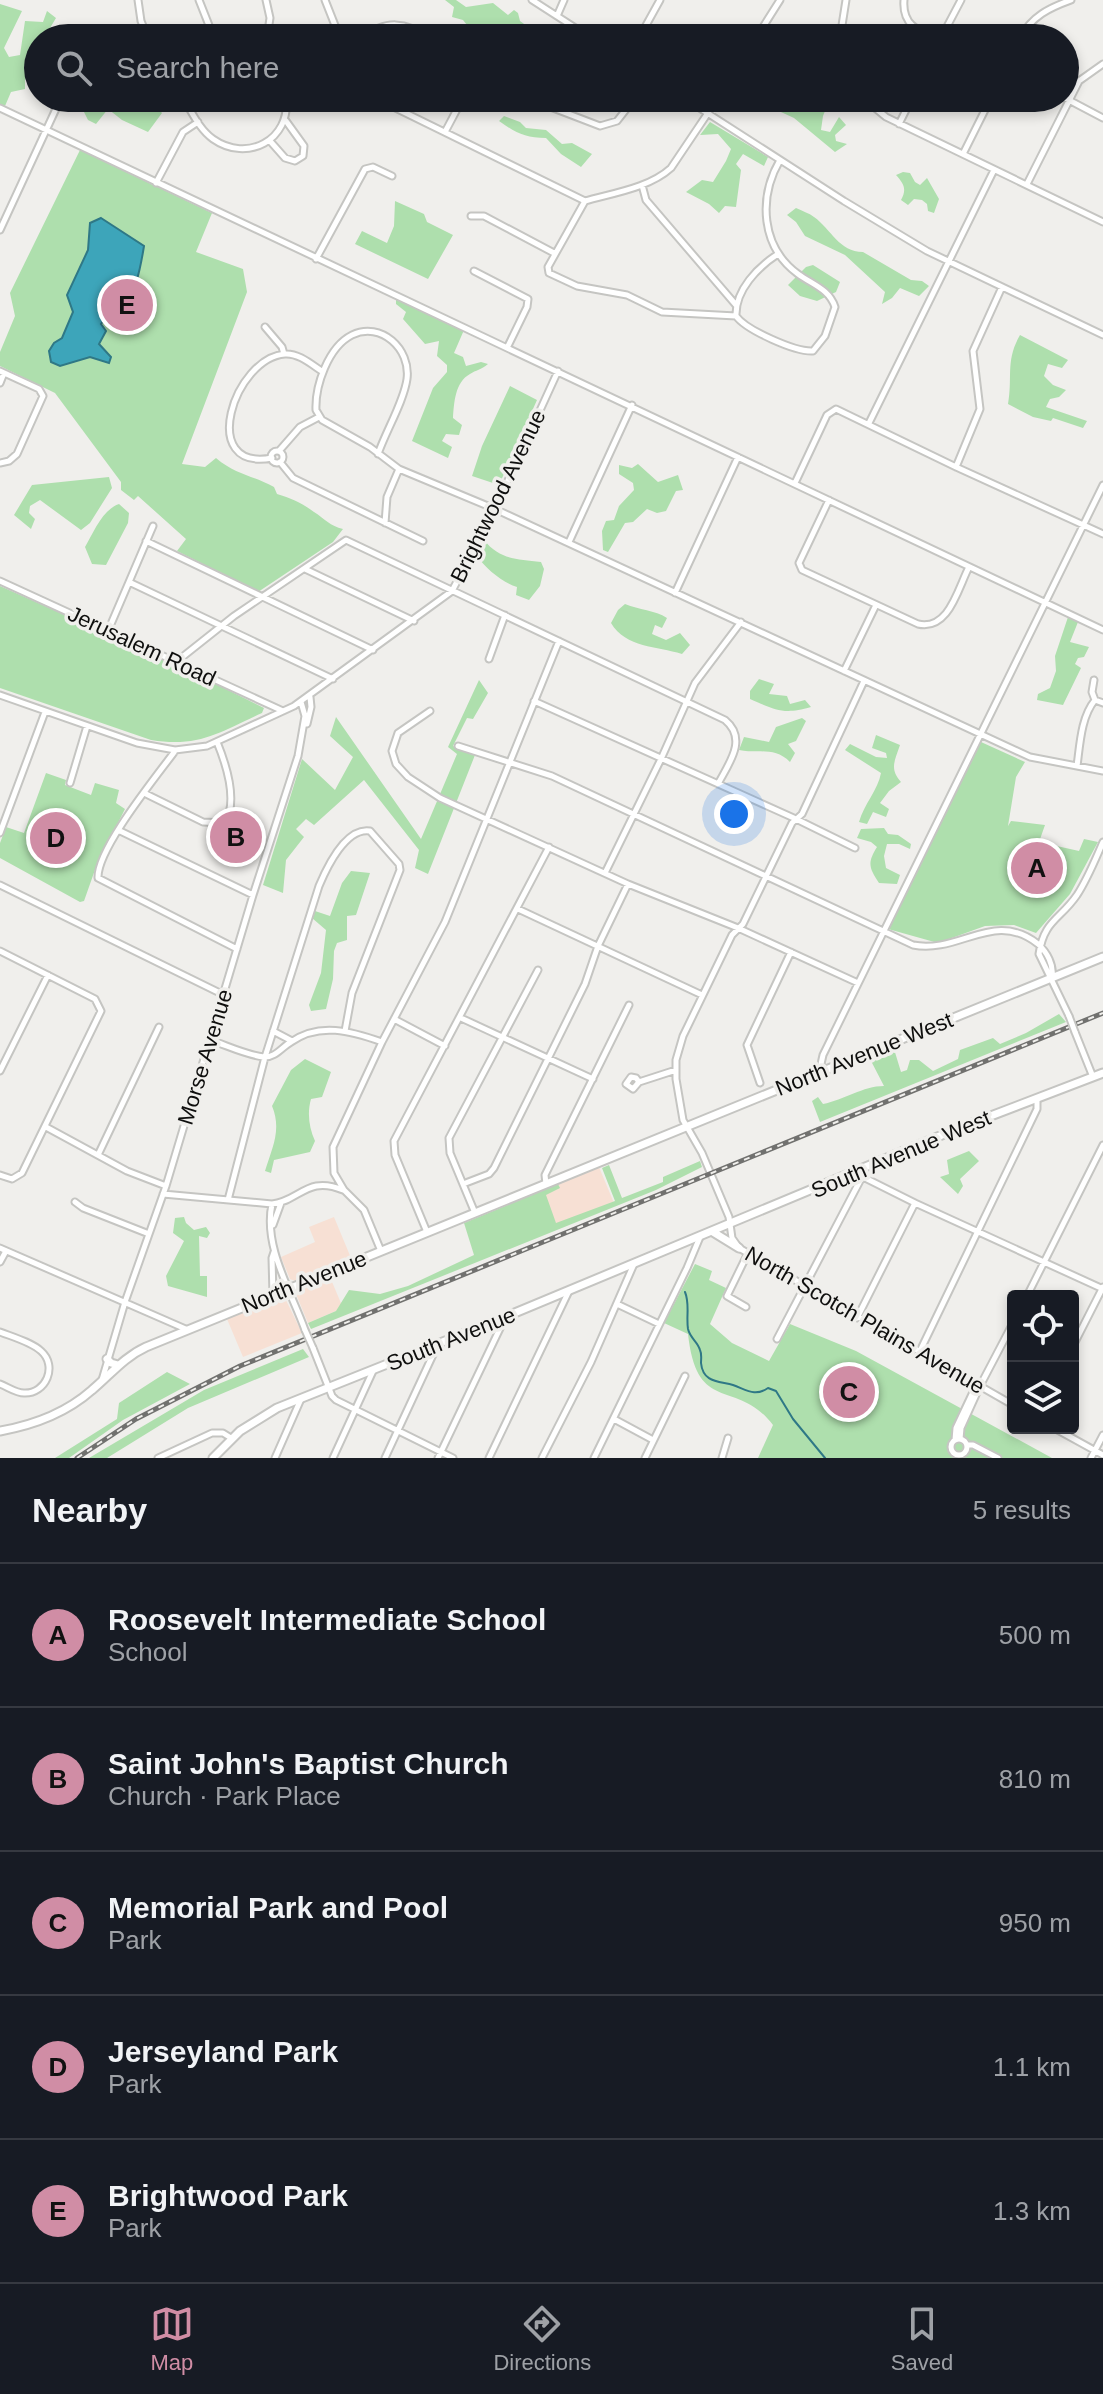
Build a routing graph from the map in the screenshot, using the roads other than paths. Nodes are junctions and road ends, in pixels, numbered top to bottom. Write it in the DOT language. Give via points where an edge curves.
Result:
graph roads {
  1 [pos="138,0"];
  2 [pos="199,0"];
  3 [pos="267,0"];
  4 [pos="325,0"];
  5 [pos="532,0"];
  6 [pos="564,0"];
  7 [pos="660,0"];
  8 [pos="780,0"];
  9 [pos="846,0"];
  10 [pos="904,0"];
  11 [pos="961,0"];
  12 [pos="1071,0"];
  13 [pos="557,16"];
  14 [pos="144,24"];
  15 [pos="208,24"];
  16 [pos="269,24"];
  17 [pos="334,24"];
  18 [pos="569,24"];
  19 [pos="647,24"];
  20 [pos="765,24"];
  21 [pos="842,24"];
  22 [pos="910,24"];
  23 [pos="947,24"];
  24 [pos="1031,24"];
  25 [pos="1103,64"];
  26 [pos="1079,83"];
  27 [pos="1079,105"];
  28 [pos="0,108"];
  29 [pos="55,112"];
  30 [pos="192,112"];
  31 [pos="285,112"];
  32 [pos="404,112"];
  33 [pos="456,112"];
  34 [pos="564,112"];
  35 [pos="624,112"];
  36 [pos="705,112"];
  37 [pos="877,112"];
  38 [pos="905,112"];
  39 [pos="984,112"];
  40 [pos="1061,112"];
  41 [pos="708,114"];
  42 [pos="1103,118"];
  43 [pos="285,120"];
  44 [pos="198,122"];
  45 [pos="899,124"];
  46 [pos="47,130"];
  47 [pos="445,132"];
  48 [pos="270,141"];
  49 [pos="963,154"];
  50 [pos="780,160"];
  51 [pos="994,170"];
  52 [pos="392,176"];
  53 [pos="156,183"];
  54 [pos="1027,184"];
  55 [pos="642,185"];
  56 [pos="585,201"];
  57 [pos="471,216"];
  58 [pos="1103,222"];
  59 [pos="0,230"];
  60 [pos="554,253"];
  61 [pos="778,254"];
  62 [pos="316,259"];
  63 [pos="949,262"];
  64 [pos="474,271"];
  65 [pos="1002,287"];
  66 [pos="736,305"];
  67 [pos="736,316"];
  68 [pos="265,327"];
  69 [pos="1103,335"];
  70 [pos="507,348"];
  71 [pos="284,354"];
  72 [pos="558,371"];
  73 [pos="2,372"];
  74 [pos="323,372"];
  75 [pos="0,383"];
  76 [pos="632,405"];
  77 [pos="319,417"];
  78 [pos="869,423"];
  79 [pos="279,451"];
  80 [pos="378,454"];
  81 [pos="738,457"];
  82 [pos="272,458"];
  83 [pos="280,462"];
  84 [pos="0,463"];
  85 [pos="956,467"];
  86 [pos="399,469"];
  87 [pos="795,483"];
  88 [pos="1103,485"];
  89 [pos="829,500"];
  90 [pos="495,509"];
  91 [pos="385,523"];
  92 [pos="1083,525"];
  93 [pos="153,526"];
  94 [pos="1103,534"];
  95 [pos="146,541"];
  96 [pos="423,541"];
  97 [pos="568,543"];
  98 [pos="969,567"];
  99 [pos="305,569"];
  100 [pos="0,581"];
  101 [pos="129,582"];
  102 [pos="452,591"];
  103 [pos="675,593"];
  104 [pos="264,596"];
  105 [pos="1046,603"];
  106 [pos="876,605"];
  107 [pos="505,615"];
  108 [pos="414,621"];
  109 [pos="741,622"];
  110 [pos="223,624"];
  111 [pos="1103,630"];
  112 [pos="108,631"];
  113 [pos="559,641"];
  114 [pos="373,650"];
  115 [pos="489,659"];
  116 [pos="176,662"];
  117 [pos="844,671"];
  118 [pos="333,679"];
  119 [pos="1094,680"];
  120 [pos="864,681"];
  121 [pos="0,695"];
  122 [pos="310,697"];
  123 [pos="1095,700"];
  124 [pos="534,701"];
  125 [pos="687,701"];
  126 [pos="301,702"];
  127 [pos="1103,703"];
  128 [pos="283,711"];
  129 [pos="430,711"];
  130 [pos="45,712"];
  131 [pos="87,726"];
  132 [pos="303,732"];
  133 [pos="980,734"];
  134 [pos="217,742"];
  135 [pos="458,746"];
  136 [pos="175,750"];
  137 [pos="661,759"];
  138 [pos="510,762"];
  139 [pos="1077,766"];
  140 [pos="1103,771"];
  141 [pos="70,783"];
  142 [pos="718,784"];
  143 [pos="144,793"];
  144 [pos="633,815"];
  145 [pos="487,818"];
  146 [pos="796,819"];
  147 [pos="118,830"];
  148 [pos="0,833"];
  149 [pos="1103,842"];
  150 [pos="549,847"];
  151 [pos="855,848"];
  152 [pos="605,873"];
  153 [pos="766,876"];
  154 [pos="628,884"];
  155 [pos="0,885"];
  156 [pos="253,895"];
  157 [pos="518,909"];
  158 [pos="738,928"];
  159 [pos="882,932"];
  160 [pos="598,946"];
  161 [pos="1040,946"];
  162 [pos="237,949"];
  163 [pos="0,951"];
  164 [pos="791,952"];
  165 [pos="1103,957"];
  166 [pos="538,970"];
  167 [pos="48,975"];
  168 [pos="1052,978"];
  169 [pos="858,983"];
  170 [pos="224,995"];
  171 [pos="702,995"];
  172 [pos="629,1005"];
  173 [pos="461,1018"];
  174 [pos="394,1019"];
  175 [pos="159,1027"];
  176 [pos="273,1031"];
  177 [pos="345,1031"];
  178 [pos="503,1038"];
  179 [pos="210,1040"];
  180 [pos="292,1041"];
  181 [pos="382,1042"];
  182 [pos="445,1046"];
  183 [pos="265,1057"];
  184 [pos="548,1059"];
  185 [pos="676,1070"];
  186 [pos="824,1070"];
  187 [pos="0,1071"];
  188 [pos="1103,1073"];
  189 [pos="1093,1077"];
  190 [pos="593,1079"];
  191 [pos="639,1082"];
  192 [pos="760,1083"];
  193 [pos="1037,1099"];
  194 [pos="46,1127"];
  195 [pos="687,1127"];
  196 [pos="1103,1145"];
  197 [pos="625,1152"];
  198 [pos="98,1155"];
  199 [pos="334,1173"];
  200 [pos="0,1175"];
  201 [pos="858,1175"];
  202 [pos="463,1184"];
  203 [pos="546,1184"];
  204 [pos="329,1185"];
  205 [pos="166,1186"];
  206 [pos="344,1190"];
  207 [pos="163,1194"];
  208 [pos="228,1200"];
  209 [pos="75,1202"];
  210 [pos="281,1203"];
  211 [pos="915,1203"];
  212 [pos="272,1204"];
  213 [pos="475,1213"];
  214 [pos="730,1225"];
  215 [pos="272,1226"];
  216 [pos="427,1232"];
  217 [pos="713,1232"];
  218 [pos="979,1233"];
  219 [pos="149,1234"];
  220 [pos="700,1237"];
  221 [pos="739,1248"];
  222 [pos="3,1249"];
  223 [pos="275,1251"];
  224 [pos="381,1251"];
  225 [pos="748,1253"];
  226 [pos="0,1262"];
  227 [pos="635,1263"];
  228 [pos="1044,1263"];
  229 [pos="804,1287"];
  230 [pos="290,1288"];
  231 [pos="1103,1288"];
  232 [pos="1030,1290"];
  233 [pos="569,1291"];
  234 [pos="273,1295"];
  235 [pos="125,1302"];
  236 [pos="617,1304"];
  237 [pos="746,1307"];
  238 [pos="505,1317"];
  239 [pos="857,1318"];
  240 [pos="659,1324"];
  241 [pos="188,1330"];
  242 [pos="0,1332"];
  243 [pos="1007,1334"];
  244 [pos="1079,1334"];
  245 [pos="777,1339"];
  246 [pos="439,1343"];
  247 [pos="919,1353"];
  248 [pos="107,1359"];
  249 [pos="118,1365"];
  250 [pos="373,1370"];
  251 [pos="685,1376"];
  252 [pos="102,1381"];
  253 [pos="0,1384"];
  254 [pos="980,1386"];
  255 [pos="329,1387"];
  256 [pos="301,1399"];
  257 [pos="1007,1402"];
  258 [pos="356,1410"];
  259 [pos="614,1419"];
  260 [pos="399,1431"];
  261 [pos="2,1433"];
  262 [pos="1063,1434"];
  263 [pos="1103,1435"];
  264 [pos="231,1438"];
  265 [pos="728,1438"];
  266 [pos="958,1439"];
  267 [pos="653,1440"];
  268 [pos="968,1445"];
  269 [pos="439,1455"];
  270 [pos="1093,1455"];
  271 [pos="1103,1455"];
  272 [pos="158,1458"];
  273 [pos="213,1458"];
  274 [pos="275,1458"];
  275 [pos="333,1458"];
  276 [pos="385,1458"];
  277 [pos="453,1458"];
  278 [pos="489,1458"];
  279 [pos="542,1458"];
  280 [pos="594,1458"];
  281 [pos="645,1458"];
  282 [pos="722,1458"];
  283 [pos="998,1458"];
  1 -- 14 [label="street"];
  2 -- 15 [label="street"];
  3 -- 16 [label="street"];
  4 -- 17 [label="street"];
  5 -- 13 [label="street"];
  6 -- 13 [label="street"];
  7 -- 19 [label="street"];
  8 -- 20 [label="street"];
  9 -- 21 [label="street"];
  10 -- 22 [label="street"];
  11 -- 23 [label="street"];
  12 -- 24 [label="street"];
  13 -- 18 [label="street"];
  25 -- 26 [label="street"];
  27 -- 42 [label="street"];
  28 -- 46 [label="street"];
  29 -- 46 [label="street"];
  30 -- 44 [label="street"];
  31 -- 43 [label="street"];
  32 -- 47 [label="street"];
  33 -- 47 [label="street"];
  34 -- 35 [label="street" via="600,126 617,121"];
  36 -- 41 [label="street"];
  37 -- 45 [label="street"];
  38 -- 45 [label="street"];
  39 -- 49 [label="street"];
  40 -- 54 [label="street"];
  41 -- 50 [label="street"];
  41 -- 55 [label="street" via="671,168"];
  43 -- 48 [label="street"];
  43 -- 48 [label="street" via="304,146 303,156 288,160"];
  44 -- 48 [label="street" via="228,147 250,148"];
  44 -- 53 [label="street" via="183,132"];
  45 -- 49 [label="street"];
  46 -- 53 [label="street"];
  46 -- 59 [label="street"];
  47 -- 56 [label="street"];
  49 -- 51 [label="street"];
  50 -- 61 [label="street" via="766,203 768,230"];
  50 -- 63 [label="street"];
  51 -- 54 [label="street"];
  51 -- 63 [label="street"];
  52 -- 62 [label="street" via="365,169"];
  53 -- 62 [label="street"];
  54 -- 58 [label="street"];
  55 -- 56 [label="street"];
  55 -- 66 [label="street" via="646,200"];
  56 -- 60 [label="street"];
  57 -- 60 [label="street" via="484,216"];
  60 -- 67 [label="street" via="549,272 577,286 627,295 662,312"];
  61 -- 66 [label="street" via="754,274"];
  61 -- 67 [label="street" via="834,304 821,343 813,351 801,351 747,327"];
  62 -- 70 [label="street"];
  63 -- 65 [label="street"];
  63 -- 78 [label="street"];
  64 -- 70 [label="street" via="528,299"];
  65 -- 69 [label="street"];
  65 -- 85 [label="street" via="973,351 980,409"];
  66 -- 67 [label="street"];
  68 -- 71 [label="street"];
  70 -- 72 [label="street"];
  71 -- 74 [label="street"];
  71 -- 82 [label="street" via="252,373 229,421 240,453 254,460"];
  72 -- 76 [label="street"];
  72 -- 90 [label="street, Brightwood Avenue"];
  73 -- 75 [label="street"];
  73 -- 84 [label="street" via="39,389 42,399 17,454"];
  74 -- 77 [label="street" via="316,405"];
  74 -- 80 [label="street" via="340,344 357,333 380,334 399,348 406,383"];
  76 -- 81 [label="street"];
  76 -- 97 [label="street"];
  77 -- 79 [label="street" via="300,427"];
  77 -- 80 [label="street"];
  78 -- 85 [label="street"];
  78 -- 87 [label="street" via="829,411"];
  79 -- 82 [label="street"];
  79 -- 83 [label="street"];
  80 -- 86 [label="street"];
  81 -- 87 [label="street"];
  81 -- 103 [label="street"];
  82 -- 83 [label="street"];
  83 -- 91 [label="street" via="293,478"];
  85 -- 92 [label="street"];
  86 -- 90 [label="street"];
  86 -- 91 [label="street" via="387,497"];
  87 -- 89 [label="street"];
  88 -- 92 [label="street"];
  89 -- 98 [label="street"];
  89 -- 106 [label="street" via="799,567"];
  90 -- 97 [label="street"];
  90 -- 102 [label="street, Brightwood Avenue"];
  91 -- 96 [label="street"];
  92 -- 94 [label="street"];
  92 -- 105 [label="street"];
  93 -- 95 [label="street"];
  95 -- 101 [label="street"];
  95 -- 104 [label="street"];
  97 -- 103 [label="street"];
  98 -- 105 [label="street"];
  98 -- 106 [label="street" via="935,624 918,624"];
  99 -- 102 [label="street" via="346,540"];
  99 -- 104 [label="street"];
  99 -- 108 [label="street"];
  100 -- 112 [label="street, Jerusalem Road"];
  101 -- 110 [label="street"];
  101 -- 112 [label="street"];
  102 -- 107 [label="street"];
  102 -- 108 [label="street, Brightwood Avenue"];
  103 -- 109 [label="street"];
  104 -- 110 [label="street"];
  104 -- 114 [label="street"];
  105 -- 111 [label="street"];
  105 -- 133 [label="street"];
  106 -- 117 [label="street"];
  107 -- 113 [label="street"];
  107 -- 115 [label="street"];
  108 -- 114 [label="street, Brightwood Avenue"];
  109 -- 117 [label="street"];
  109 -- 125 [label="street" via="698,677"];
  110 -- 116 [label="street"];
  110 -- 118 [label="street"];
  112 -- 116 [label="street, Jerusalem Road"];
  113 -- 124 [label="street"];
  113 -- 125 [label="street"];
  114 -- 118 [label="street, Brightwood Avenue"];
  116 -- 128 [label="street, Jerusalem Road"];
  117 -- 120 [label="street"];
  118 -- 122 [label="street, Brightwood Avenue"];
  119 -- 123 [label="street"];
  120 -- 133 [label="street"];
  120 -- 146 [label="street"];
  121 -- 130 [label="street"];
  122 -- 126 [label="street, Brightwood Avenue"];
  122 -- 132 [label="street, Morse Avenue"];
  123 -- 127 [label="street"];
  123 -- 139 [label="street" via="1083,725"];
  124 -- 137 [label="street"];
  124 -- 138 [label="street"];
  125 -- 137 [label="street"];
  125 -- 142 [label="street" via="725,720 735,732 736,749"];
  126 -- 128 [label="street, Brightwood Avenue"];
  126 -- 132 [label="street, Morse Avenue"];
  128 -- 134 [label="street, Brightwood Avenue"];
  129 -- 145 [label="street" via="395,738 396,764 428,792"];
  130 -- 131 [label="street"];
  130 -- 148 [label="street"];
  131 -- 136 [label="street"];
  131 -- 141 [label="street"];
  132 -- 156 [label="street, Morse Avenue"];
  133 -- 139 [label="street" via="1030,757"];
  133 -- 159 [label="street"];
  134 -- 136 [label="street, Brightwood Avenue"];
  134 -- 143 [label="street" via="230,777 225,823 203,822"];
  135 -- 138 [label="street"];
  136 -- 143 [label="street"];
  137 -- 142 [label="street"];
  137 -- 144 [label="street"];
  138 -- 144 [label="street"];
  138 -- 145 [label="street"];
  139 -- 140 [label="street"];
  142 -- 146 [label="street"];
  143 -- 147 [label="street"];
  144 -- 152 [label="street"];
  144 -- 153 [label="street"];
  145 -- 150 [label="street"];
  145 -- 174 [label="street" via="447,918"];
  146 -- 151 [label="street"];
  146 -- 153 [label="street"];
  147 -- 156 [label="street"];
  147 -- 162 [label="street" via="97,876 102,882"];
  149 -- 161 [label="street" via="1080,890 1046,927"];
  150 -- 152 [label="street"];
  150 -- 157 [label="street"];
  152 -- 154 [label="street"];
  153 -- 158 [label="street"];
  153 -- 159 [label="street"];
  154 -- 158 [label="street"];
  154 -- 160 [label="street"];
  155 -- 170 [label="street"];
  156 -- 162 [label="street, Morse Avenue"];
  157 -- 160 [label="street"];
  157 -- 173 [label="street"];
  158 -- 164 [label="street"];
  158 -- 171 [label="street"];
  159 -- 161 [label="street" via="941,947 1006,929"];
  159 -- 169 [label="street"];
  160 -- 171 [label="street"];
  160 -- 184 [label="street"];
  161 -- 168 [label="street"];
  162 -- 170 [label="street, Morse Avenue"];
  163 -- 167 [label="street"];
  164 -- 169 [label="street"];
  164 -- 192 [label="street" via="747,1045"];
  165 -- 168 [label="main road, North Avenue West"];
  166 -- 178 [label="street"];
  167 -- 187 [label="street"];
  167 -- 194 [label="street" via="95,999 101,1011"];
  168 -- 186 [label="main road, North Avenue West"];
  168 -- 189 [label="street, bridge"];
  169 -- 186 [label="street" via="823,1055"];
  170 -- 179 [label="street, Morse Avenue"];
  171 -- 185 [label="street" via="683,1036"];
  172 -- 190 [label="street"];
  173 -- 178 [label="street"];
  173 -- 182 [label="street"];
  174 -- 181 [label="street"];
  174 -- 182 [label="street"];
  175 -- 198 [label="street"];
  176 -- 177 [label="street" via="323,876 353,834 365,829 400,870 352,993"];
  176 -- 180 [label="street"];
  176 -- 183 [label="street"];
  177 -- 180 [label="street" via="309,1032"];
  177 -- 181 [label="street"];
  178 -- 184 [label="street"];
  178 -- 202 [label="street" via="448,1142"];
  179 -- 183 [label="street"];
  179 -- 205 [label="street, Morse Avenue"];
  180 -- 183 [label="street"];
  181 -- 199 [label="street" via="335,1139"];
  182 -- 216 [label="street" via="394,1141"];
  183 -- 208 [label="street"];
  184 -- 190 [label="street"];
  184 -- 202 [label="street" via="492,1171"];
  185 -- 191 [label="street"];
  185 -- 195 [label="street, North Scotch Plains Avenue"];
  186 -- 195 [label="main road, North Avenue West"];
  188 -- 189 [label="main road, South Avenue West"];
  189 -- 193 [label="main road, South Avenue West"];
  190 -- 203 [label="street" via="545,1175"];
  193 -- 201 [label="main road, South Avenue West"];
  193 -- 218 [label="street"];
  194 -- 198 [label="street"];
  194 -- 200 [label="street" via="21,1175"];
  195 -- 197 [label="main road, North Avenue West"];
  195 -- 214 [label="street, North Scotch Plains Avenue"];
  196 -- 228 [label="street"];
  197 -- 203 [label="main road, North Avenue"];
  198 -- 205 [label="street"];
  199 -- 204 [label="street"];
  199 -- 206 [label="street"];
  201 -- 211 [label="street"];
  201 -- 214 [label="main road, South Avenue West"];
  201 -- 229 [label="street"];
  202 -- 213 [label="street"];
  203 -- 213 [label="main road, North Avenue"];
  204 -- 206 [label="street"];
  204 -- 210 [label="street" via="306,1188"];
  205 -- 207 [label="street, Morse Avenue"];
  206 -- 224 [label="street" via="364,1210"];
  207 -- 208 [label="street"];
  207 -- 219 [label="street, Morse Avenue"];
  208 -- 212 [label="street"];
  209 -- 219 [label="street"];
  210 -- 212 [label="street"];
  210 -- 215 [label="street"];
  211 -- 218 [label="street"];
  211 -- 239 [label="street"];
  212 -- 215 [label="street"];
  213 -- 216 [label="main road, North Avenue"];
  214 -- 217 [label="main road, South Avenue West"];
  214 -- 221 [label="street, North Scotch Plains Avenue"];
  215 -- 223 [label="street"];
  216 -- 224 [label="main road, North Avenue"];
  217 -- 220 [label="main road, South Avenue West"];
  217 -- 221 [label="main road"];
  218 -- 228 [label="street"];
  218 -- 247 [label="street"];
  219 -- 235 [label="street, Morse Avenue"];
  220 -- 227 [label="main road, South Avenue"];
  220 -- 240 [label="street"];
  221 -- 225 [label="street, North Scotch Plains Avenue"];
  222 -- 226 [label="street"];
  222 -- 235 [label="street"];
  223 -- 230 [label="street"];
  223 -- 234 [label="street"];
  224 -- 230 [label="main road, North Avenue"];
  225 -- 229 [label="street, North Scotch Plains Avenue"];
  225 -- 237 [label="street" via="727,1296"];
  227 -- 233 [label="main road, South Avenue"];
  227 -- 236 [label="street"];
  228 -- 231 [label="street"];
  228 -- 232 [label="street"];
  229 -- 239 [label="street, North Scotch Plains Avenue"];
  229 -- 245 [label="street"];
  230 -- 234 [label="main road, North Avenue"];
  230 -- 255 [label="street, bridge"];
  231 -- 244 [label="street"];
  233 -- 238 [label="main road, South Avenue"];
  233 -- 278 [label="street"];
  234 -- 241 [label="main road, North Avenue"];
  235 -- 241 [label="street"];
  235 -- 248 [label="street, Morse Avenue"];
  236 -- 240 [label="street"];
  236 -- 279 [label="street"];
  238 -- 246 [label="main road, South Avenue"];
  238 -- 269 [label="street"];
  239 -- 247 [label="street, North Scotch Plains Avenue"];
  240 -- 259 [label="street"];
  241 -- 249 [label="main road, North Avenue"];
  242 -- 253 [label="street" via="41,1351 48,1362 48,1377 30,1393"];
  243 -- 254 [label="street"];
  246 -- 250 [label="main road, South Avenue"];
  246 -- 260 [label="street"];
  247 -- 254 [label="street, North Scotch Plains Avenue"];
  248 -- 249 [label="main road"];
  248 -- 252 [label="street, Morse Avenue"];
  249 -- 252 [label="main road, North Avenue"];
  250 -- 255 [label="main road, South Avenue"];
  250 -- 258 [label="street"];
  251 -- 267 [label="street"];
  252 -- 261 [label="main road, North Avenue" via="56,1414"];
  254 -- 257 [label="street, North Scotch Plains Avenue"];
  254 -- 266 [label="street"];
  255 -- 256 [label="main road, South Avenue"];
  255 -- 258 [label="street" via="336,1400"];
  256 -- 264 [label="main road, South Avenue" via="265,1414"];
  256 -- 274 [label="street"];
  258 -- 260 [label="street"];
  258 -- 275 [label="street"];
  259 -- 267 [label="street"];
  259 -- 280 [label="street"];
  260 -- 269 [label="street"];
  260 -- 276 [label="street"];
  262 -- 270 [label="street"];
  263 -- 270 [label="street"];
  264 -- 272 [label="street" via="212,1433"];
  264 -- 273 [label="main road, South Avenue"];
  265 -- 282 [label="street"];
  266 -- 268 [label="street"];
  266 -- 268 [label="street" via="951,1448 956,1455"];
  267 -- 281 [label="street"];
  268 -- 283 [label="street"];
  269 -- 277 [label="street"];
  270 -- 271 [label="street"];
}
